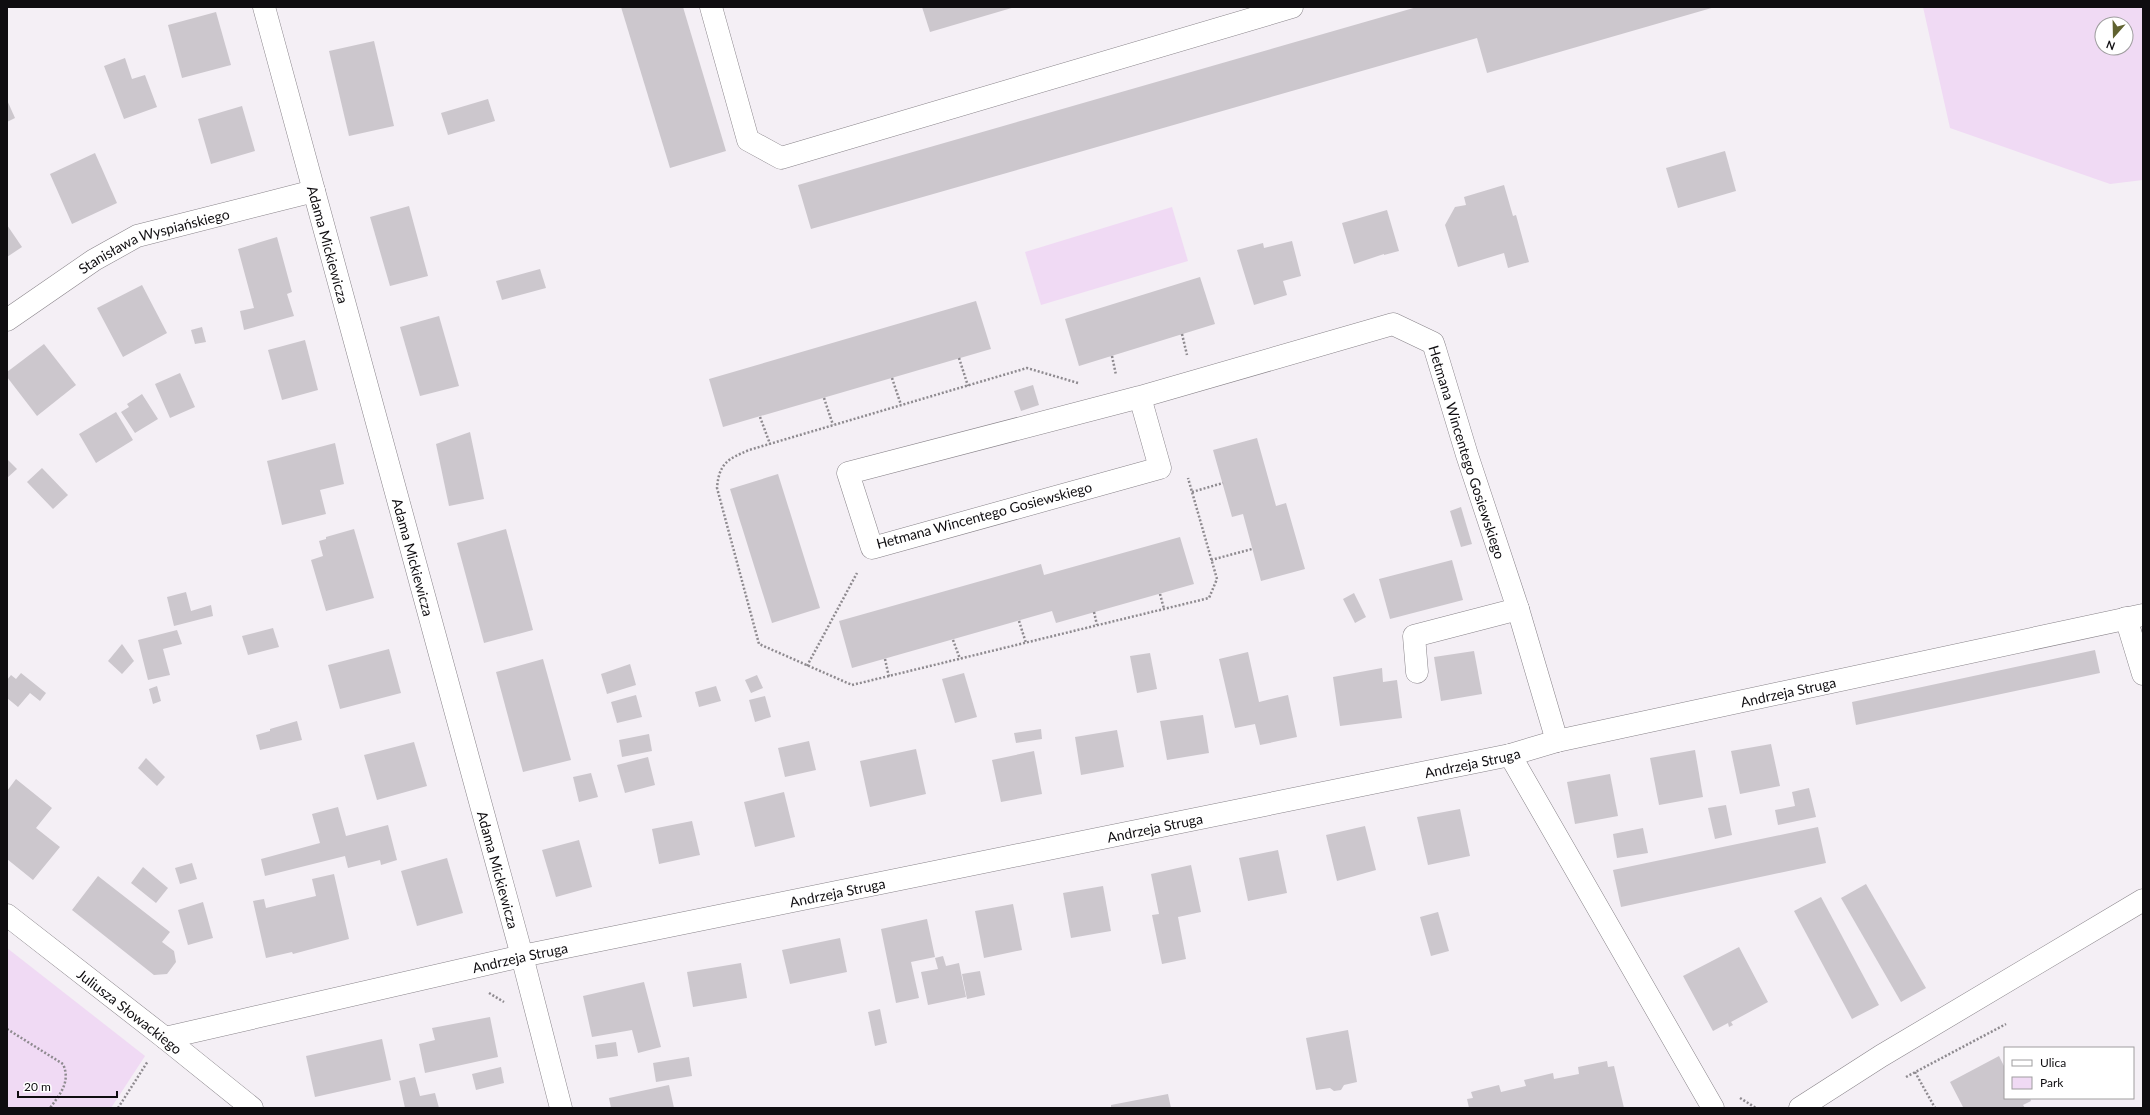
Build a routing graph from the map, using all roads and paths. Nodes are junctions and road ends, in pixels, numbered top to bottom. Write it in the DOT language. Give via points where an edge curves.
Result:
graph roads {
  1 [pos="264,7"];
  2 [pos="711,7"];
  3 [pos="1292,7"];
  4 [pos="314,192"];
  5 [pos="7,320"];
  6 [pos="1182,334"];
  7 [pos="1112,356"];
  8 [pos="959,358"];
  9 [pos="1188,358"];
  10 [pos="892,378"];
  11 [pos="1117,378"];
  12 [pos="968,386"];
  13 [pos="1140,397"];
  14 [pos="824,398"];
  15 [pos="901,405"];
  16 [pos="760,416"];
  17 [pos="833,425"];
  18 [pos="770,444"];
  19 [pos="1222,483"];
  20 [pos="1192,492"];
  21 [pos="872,548"];
  22 [pos="1252,549"];
  23 [pos="1211,560"];
  24 [pos="1160,594"];
  25 [pos="1164,609"];
  26 [pos="1518,609"];
  27 [pos="1094,612"];
  28 [pos="2134,617"];
  29 [pos="1019,621"];
  30 [pos="1097,626"];
  31 [pos="953,640"];
  32 [pos="1026,643"];
  33 [pos="885,659"];
  34 [pos="960,659"];
  35 [pos="807,666"];
  36 [pos="1417,672"];
  37 [pos="2143,674"];
  38 [pos="889,676"];
  39 [pos="1556,741"];
  40 [pos="1510,755"];
  41 [pos="2143,900"];
  42 [pos="7,915"];
  43 [pos="522,956"];
  44 [pos="2006,1024"];
  45 [pos="7,1029"];
  46 [pos="165,1038"];
  47 [pos="149,1060"];
  48 [pos="50,1108"];
  49 [pos="118,1108"];
  50 [pos="252,1108"];
  51 [pos="561,1108"];
  52 [pos="1713,1108"];
  53 [pos="1800,1108"];
  54 [pos="1935,1108"];
  1 -- 4 [label="street, Adama Mickiewicza"];
  2 -- 3 [label="street" via="748,140 781,158"];
  4 -- 5 [label="street, Stanisława Wyspiańskiego" via="137,236 94,260"];
  4 -- 43 [label="street, Adama Mickiewicza"];
  6 -- 9 [label="path"];
  7 -- 11 [label="path"];
  8 -- 12 [label="path"];
  10 -- 15 [label="path"];
  13 -- 21 [label="street, Hetmana Wincentego Gosiewskiego" via="1160,468"];
  13 -- 21 [label="street, Hetmana Wincentego Gosiewskiego" via="848,472"];
  13 -- 26 [label="street, Hetmana Wincentego Gosiewskiego" via="1393,324 1433,343"];
  14 -- 17 [label="path"];
  16 -- 18 [label="path"];
  19 -- 20 [label="path"];
  21 -- 35 [label="path"];
  22 -- 23 [label="path"];
  24 -- 25 [label="path"];
  26 -- 36 [label="street" via="1414,636"];
  26 -- 39 [label="street, Hetmana Wincentego Gosiewskiego"];
  27 -- 30 [label="path"];
  28 -- 37 [label="street"];
  28 -- 39 [label="street, Andrzeja Struga"];
  29 -- 32 [label="path"];
  31 -- 34 [label="path"];
  33 -- 38 [label="path"];
  39 -- 40 [label="street, Andrzeja Struga"];
  40 -- 43 [label="street, Andrzeja Struga"];
  40 -- 52 [label="street"];
  41 -- 53 [label="street" via="1880,1056"];
  42 -- 46 [label="street, Juliusza Słowackiego"];
  43 -- 46 [label="street, Andrzeja Struga"];
  43 -- 51 [label="street, Adama Mickiewicza"];
  44 -- 54 [label="path" via="1915,1072"];
  45 -- 48 [label="path" via="63,1064 66,1074 65,1085"];
  46 -- 50 [label="street, Juliusza Słowackiego"];
  47 -- 49 [label="path"];
}
